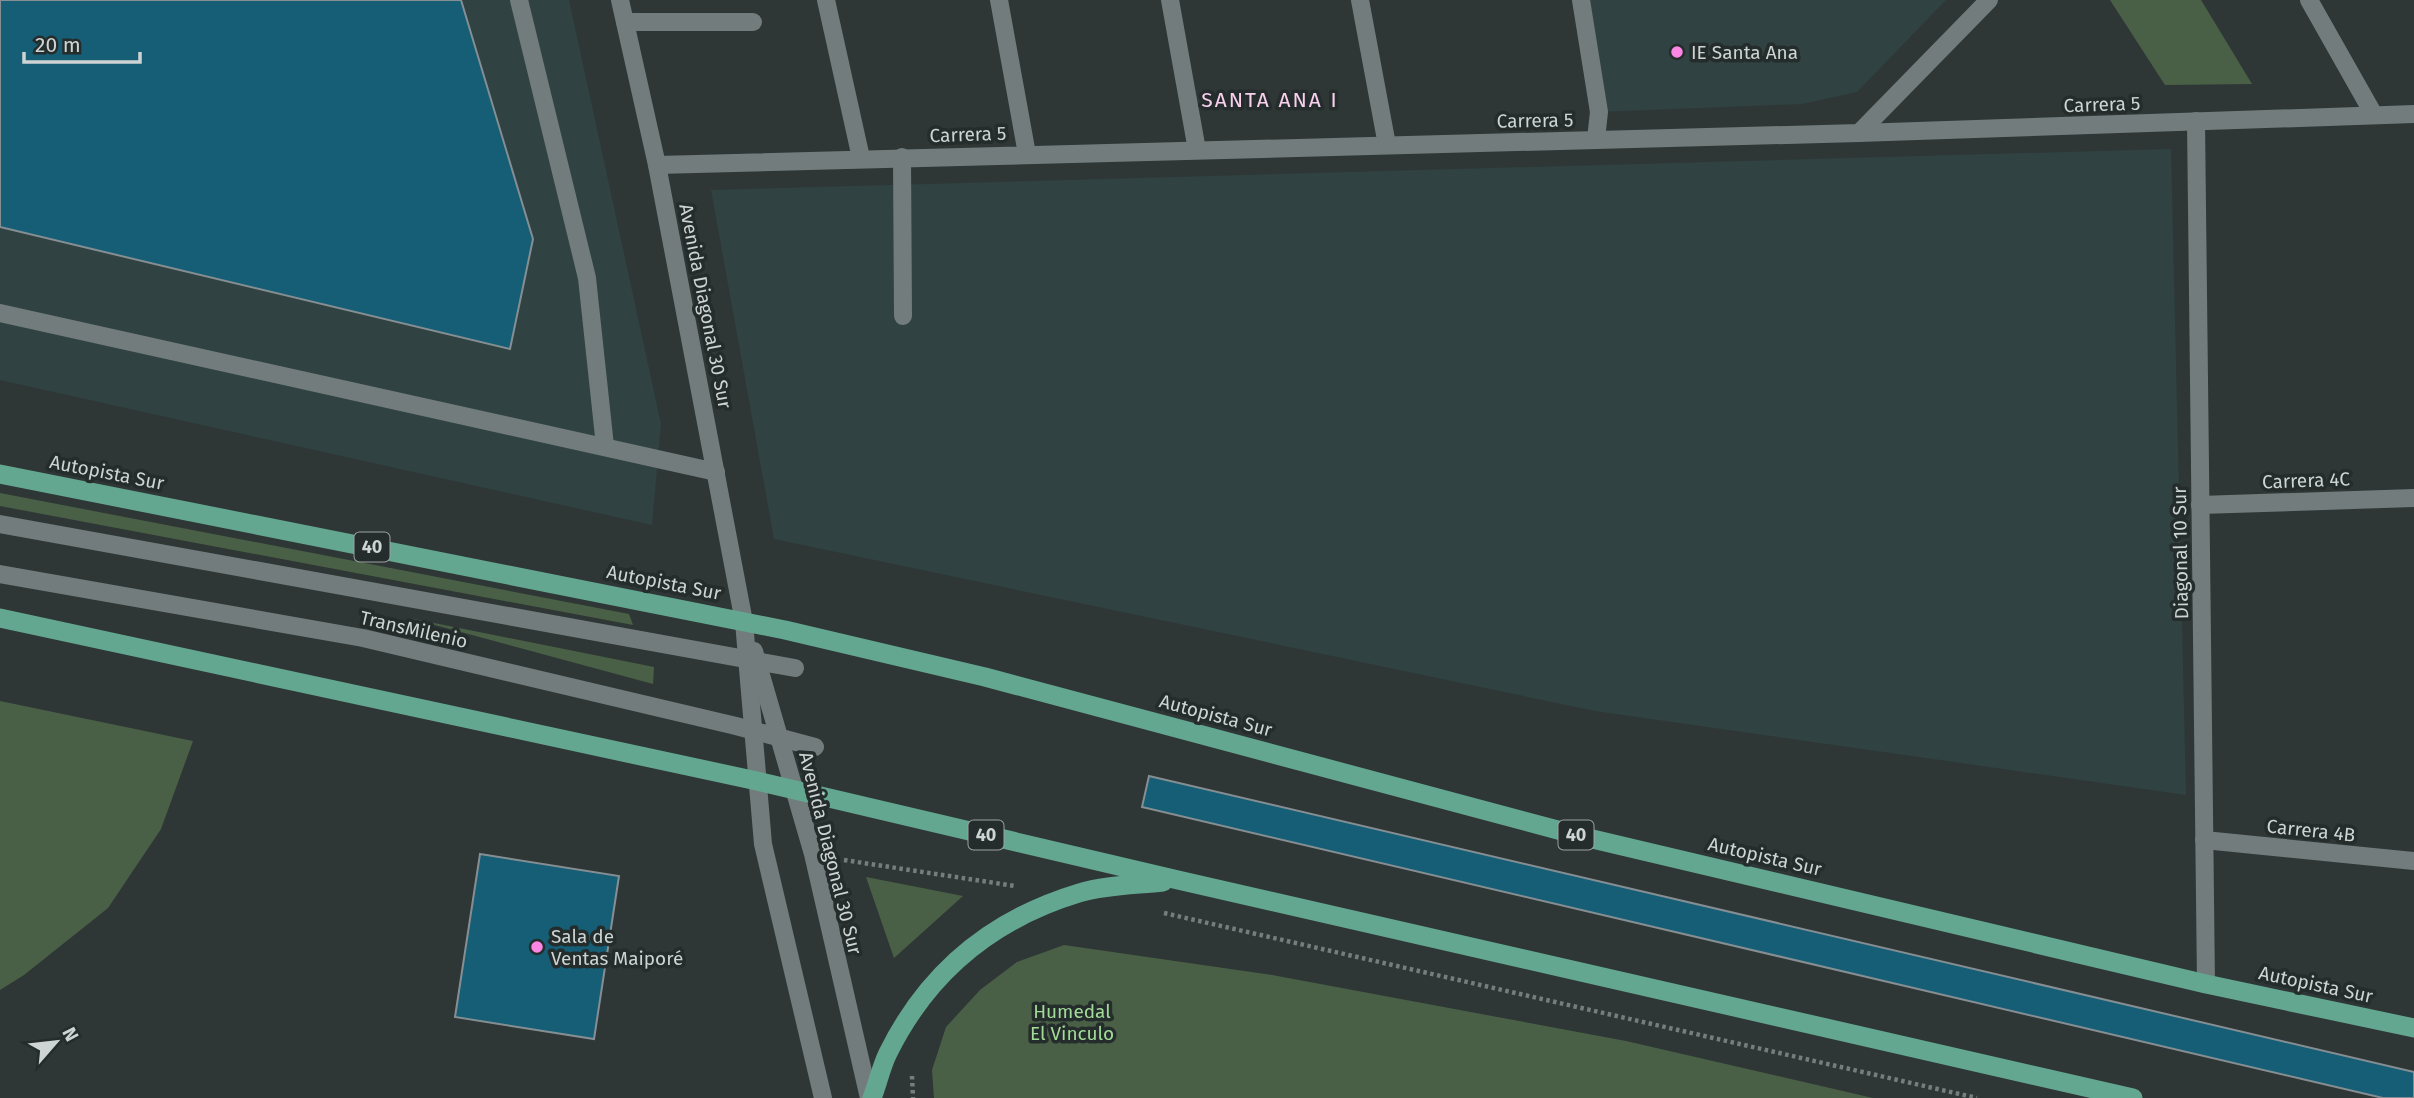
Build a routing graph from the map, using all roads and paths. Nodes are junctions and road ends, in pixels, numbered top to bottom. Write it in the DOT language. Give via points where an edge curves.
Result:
graph roads {
  1 [pos="519,0"];
  2 [pos="620,0"];
  3 [pos="826,0"];
  4 [pos="999,0"];
  5 [pos="1170,0"];
  6 [pos="1360,0"];
  7 [pos="1581,0"];
  8 [pos="1989,0"];
  9 [pos="2309,0"];
  10 [pos="625,22"];
  11 [pos="753,22"];
  12 [pos="2414,114"];
  13 [pos="2374,115"];
  14 [pos="2196,121"];
  15 [pos="1858,133"];
  16 [pos="1596,139"];
  17 [pos="1387,145"];
  18 [pos="1197,150"];
  19 [pos="1027,154"];
  20 [pos="902,157"];
  21 [pos="861,159"];
  22 [pos="657,165"];
  23 [pos="0,313"];
  24 [pos="903,316"];
  25 [pos="605,446"];
  26 [pos="716,472"];
  27 [pos="0,474"];
  28 [pos="2414,498"];
  29 [pos="2200,505"];
  30 [pos="0,524"];
  31 [pos="0,574"];
  32 [pos="0,618"];
  33 [pos="744,622"];
  34 [pos="752,661"];
  35 [pos="795,668"];
  36 [pos="753,730"];
  37 [pos="779,738"];
  38 [pos="815,747"];
  39 [pos="757,780"];
  40 [pos="794,789"];
  41 [pos="2204,840"];
  42 [pos="843,860"];
  43 [pos="2414,862"];
  44 [pos="1178,880"];
  45 [pos="1022,887"];
  46 [pos="1153,910"];
  47 [pos="2206,984"];
  48 [pos="2414,1028"];
  49 [pos="911,1072"];
  50 [pos="823,1098"];
  51 [pos="871,1098"];
  52 [pos="913,1098"];
  53 [pos="1977,1098"];
  54 [pos="2133,1098"];
  1 -- 25 [label="street" via="587,278"];
  2 -- 10 [label="street, Avenida Diagonal 30 Sur"];
  3 -- 21 [label="street"];
  4 -- 19 [label="street"];
  5 -- 18 [label="street"];
  6 -- 17 [label="street"];
  7 -- 16 [label="street" via="1599,112"];
  8 -- 15 [label="street"];
  9 -- 13 [label="street"];
  10 -- 11 [label="street"];
  10 -- 22 [label="street, Avenida Diagonal 30 Sur"];
  12 -- 13 [label="street, Carrera 5"];
  13 -- 14 [label="street, Carrera 5"];
  14 -- 15 [label="street, Carrera 5"];
  14 -- 29 [label="street, Diagonal 10 Sur"];
  15 -- 16 [label="street, Carrera 5"];
  16 -- 17 [label="street, Carrera 5"];
  17 -- 18 [label="street, Carrera 5"];
  18 -- 19 [label="street, Carrera 5"];
  19 -- 20 [label="street, Carrera 5"];
  20 -- 21 [label="street, Carrera 5"];
  20 -- 24 [label="street"];
  21 -- 22 [label="street, Carrera 5"];
  22 -- 26 [label="street, Avenida Diagonal 30 Sur"];
  23 -- 25 [label="street"];
  25 -- 26 [label="street"];
  26 -- 33 [label="street, Avenida Diagonal 30 Sur"];
  27 -- 33 [label="highway, Autopista Sur / 40"];
  28 -- 29 [label="street, Carrera 4C"];
  29 -- 41 [label="street, Diagonal 10 Sur"];
  30 -- 34 [label="street, TransMilenio"];
  31 -- 36 [label="street, TransMilenio" via="363,638"];
  32 -- 39 [label="highway, 40"];
  33 -- 34 [label="street, Avenida Diagonal 30 Sur"];
  33 -- 47 [label="highway, Autopista Sur / 40" via="985,677 1584,837"];
  34 -- 35 [label="street, TransMilenio"];
  34 -- 36 [label="street, Avenida Diagonal 30 Sur"];
  34 -- 37 [label="street, Avenida Diagonal 30 Sur"];
  36 -- 37 [label="street, TransMilenio"];
  36 -- 39 [label="street, Avenida Diagonal 30 Sur"];
  37 -- 38 [label="street, TransMilenio"];
  37 -- 40 [label="street, Avenida Diagonal 30 Sur"];
  39 -- 40 [label="highway, 40"];
  39 -- 50 [label="street, Avenida Diagonal 30 Sur" via="763,844"];
  40 -- 44 [label="highway, 40"];
  40 -- 51 [label="street, Avenida Diagonal 30 Sur"];
  41 -- 43 [label="street, Carrera 4B"];
  41 -- 47 [label="street, Diagonal 10 Sur"];
  42 -- 45 [label="path"];
  44 -- 51 [label="highway" via="1081,892 1032,909 986,935 946,969 913,1009 887,1055"];
  44 -- 54 [label="highway, 40"];
  46 -- 53 [label="path"];
  47 -- 48 [label="highway, Autopista Sur / 40"];
  49 -- 52 [label="path"];
}
